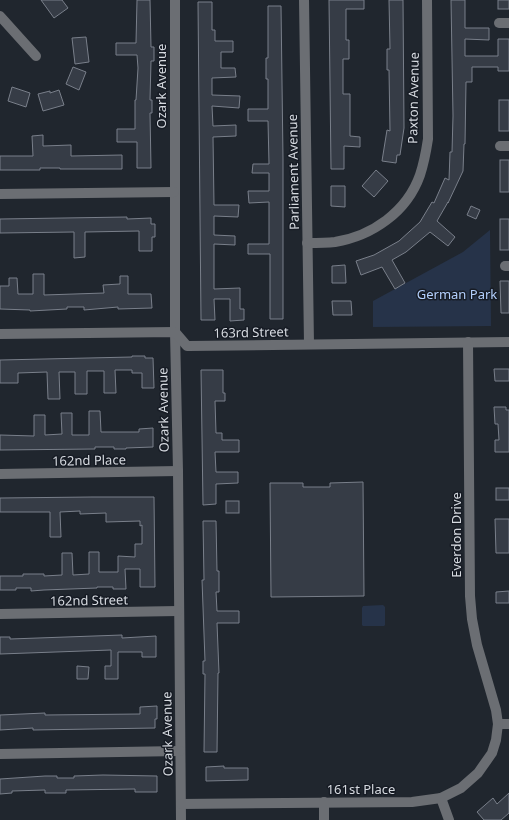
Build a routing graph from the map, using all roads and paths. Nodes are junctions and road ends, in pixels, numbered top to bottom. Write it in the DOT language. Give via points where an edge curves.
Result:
graph roads {
  1 [pos="175,0"];
  2 [pos="304,0"];
  3 [pos="427,0"];
  4 [pos="0,16"];
  5 [pos="36,56"];
  6 [pos="174,192"];
  7 [pos="0,194"];
  8 [pos="307,243"];
  9 [pos="175,332"];
  10 [pos="0,334"];
  11 [pos="468,342"];
  12 [pos="509,342"];
  13 [pos="309,344"];
  14 [pos="178,471"];
  15 [pos="0,474"];
  16 [pos="178,611"];
  17 [pos="0,614"];
  18 [pos="498,724"];
  19 [pos="509,724"];
  20 [pos="180,751"];
  21 [pos="0,754"];
  22 [pos="441,798"];
  23 [pos="324,802"];
  24 [pos="181,804"];
  25 [pos="181,820"];
  26 [pos="324,820"];
  27 [pos="449,820"];
  1 -- 6 [label="street, Ozark Avenue"];
  2 -- 8 [label="street, Parliament Avenue"];
  3 -- 8 [label="street, Paxton Avenue" via="428,139 419,177 401,206 374,229 349,239"];
  4 -- 5 [label="street"];
  6 -- 7 [label="street"];
  6 -- 9 [label="street, Ozark Avenue"];
  8 -- 13 [label="street, Parliament Avenue"];
  9 -- 10 [label="street"];
  9 -- 13 [label="street, 163rd Street" via="187,346"];
  9 -- 14 [label="street, Ozark Avenue"];
  11 -- 12 [label="street, 163rd Street"];
  11 -- 13 [label="street, 163rd Street"];
  11 -- 18 [label="street, Everdon Drive" via="470,596 477,645"];
  14 -- 15 [label="street, 162nd Place"];
  14 -- 16 [label="street, Ozark Avenue"];
  16 -- 17 [label="street, 162nd Street"];
  16 -- 20 [label="street, Ozark Avenue"];
  18 -- 19 [label="street"];
  18 -- 22 [label="street, 161st Place" via="492,753 478,773 461,788"];
  20 -- 21 [label="street"];
  20 -- 24 [label="street, Ozark Avenue"];
  22 -- 23 [label="street, 161st Place" via="400,803"];
  22 -- 27 [label="street"];
  23 -- 24 [label="street, 161st Place"];
  23 -- 26 [label="street"];
  24 -- 25 [label="street, Ozark Avenue"];
}
